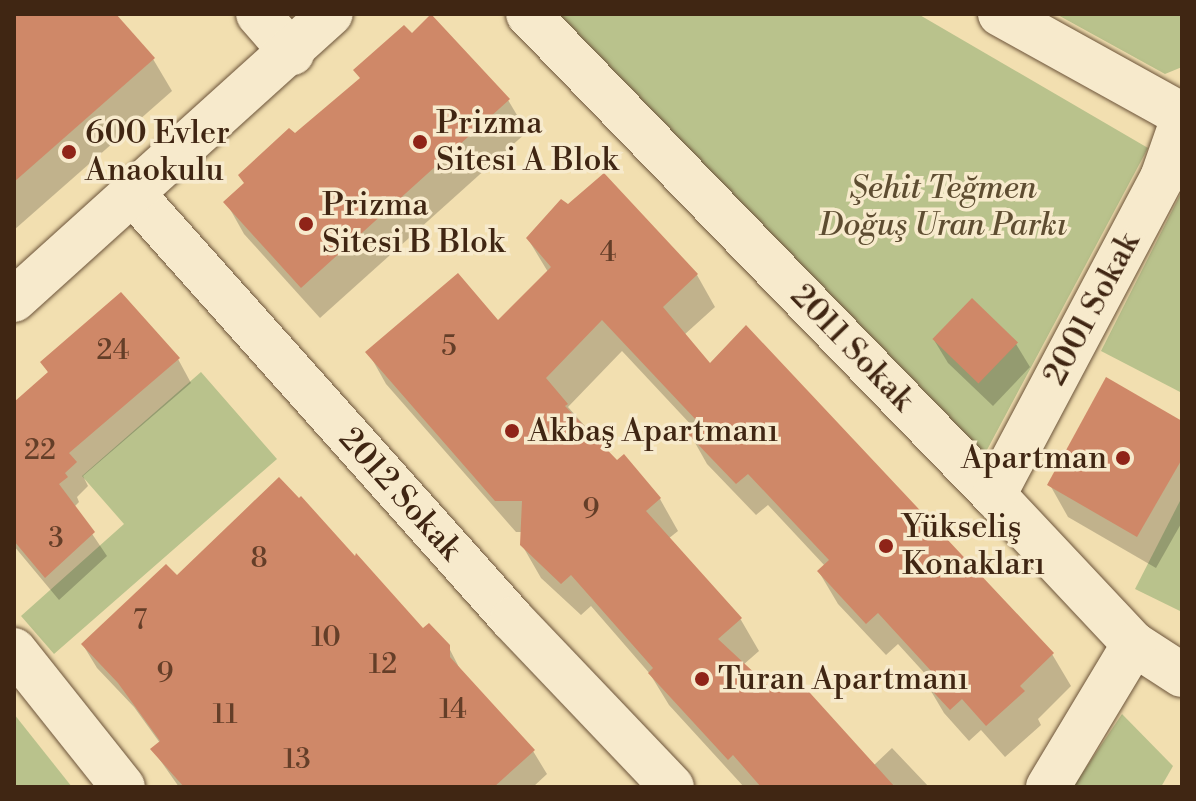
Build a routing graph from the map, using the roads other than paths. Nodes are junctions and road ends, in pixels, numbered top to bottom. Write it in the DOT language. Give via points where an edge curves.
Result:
graph roads {
  1 [pos="258,14"];
  2 [pos="331,14"];
  3 [pos="528,14"];
  4 [pos="1000,14"];
  5 [pos="292,53"];
  6 [pos="1182,118"];
  7 [pos="134,195"];
  8 [pos="14,300"];
  9 [pos="994,495"];
  10 [pos="1134,644"];
  11 [pos="14,650"];
  12 [pos="1182,675"];
  13 [pos="123,787"];
  14 [pos="672,787"];
  15 [pos="1048,787"];
  1 -- 5 [label="street"];
  2 -- 5 [label="street"];
  3 -- 9 [label="street, 2011 Sokak"];
  4 -- 6 [label="street"];
  5 -- 7 [label="street"];
  6 -- 9 [label="street, 2001 Sokak" via="1162,178"];
  7 -- 8 [label="street"];
  7 -- 14 [label="street, 2012 Sokak" via="512,619"];
  9 -- 10 [label="street, 2011 Sokak"];
  10 -- 12 [label="street, 2011 Sokak"];
  10 -- 15 [label="street"];
  11 -- 13 [label="street"];
}
